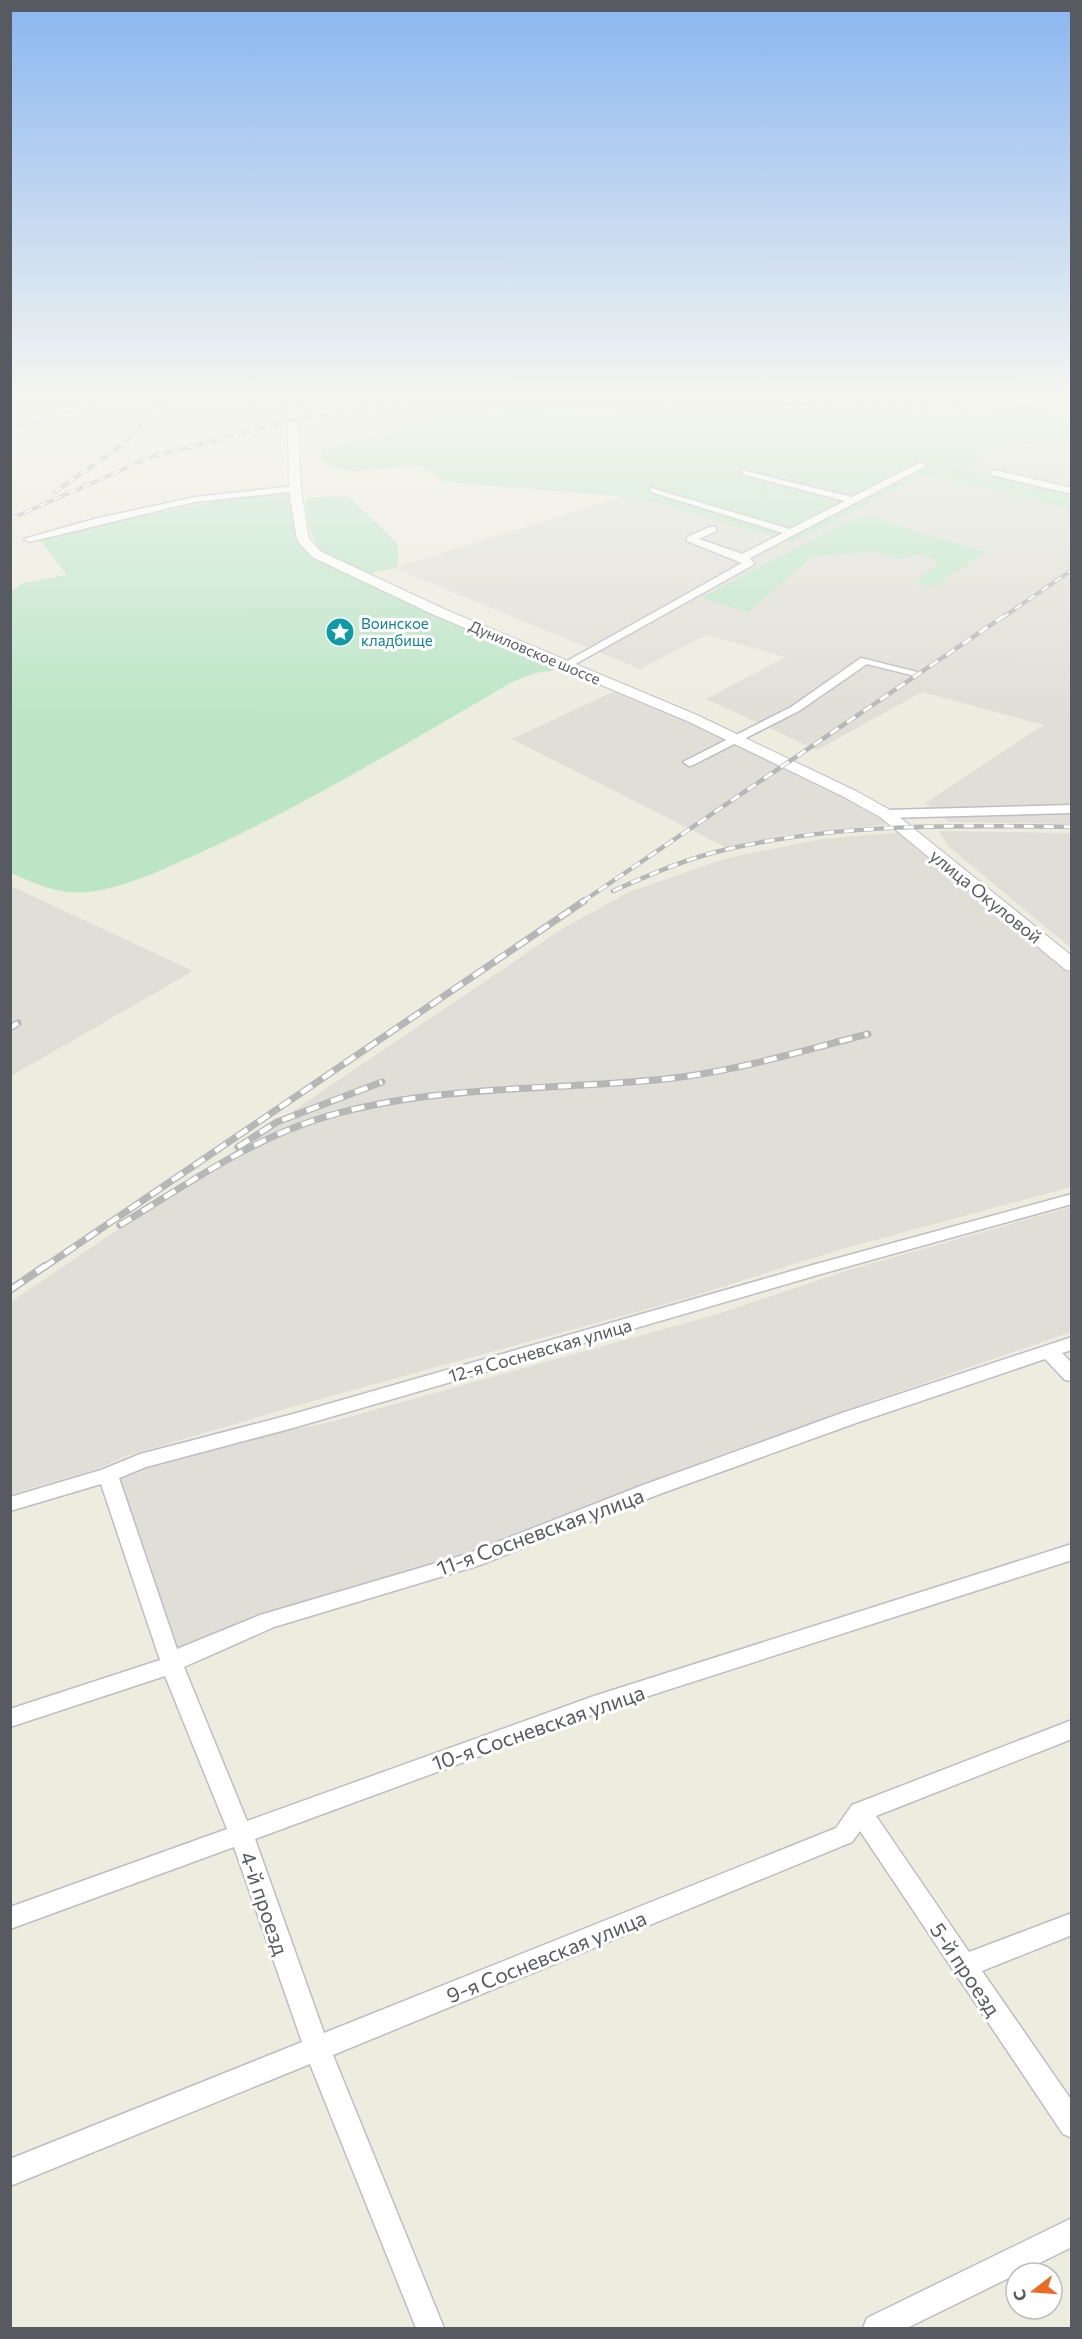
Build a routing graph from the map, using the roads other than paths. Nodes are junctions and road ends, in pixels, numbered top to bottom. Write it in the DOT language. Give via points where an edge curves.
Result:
graph roads {
  1 [pos="180,504"];
  2 [pos="297,504"];
  3 [pos="700,504"];
  4 [pos="845,504"];
  5 [pos="713,529"];
  6 [pos="791,532"];
  7 [pos="29,539"];
  8 [pos="743,558"];
  9 [pos="566,665"];
  10 [pos="915,673"];
  11 [pos="735,738"];
  12 [pos="689,762"];
  13 [pos="1071,809"];
  14 [pos="886,814"];
  15 [pos="901,826"];
  16 [pos="1071,966"];
  17 [pos="1071,1199"];
  18 [pos="1071,1343"];
  19 [pos="1048,1350"];
  20 [pos="1071,1376"];
  21 [pos="108,1475"];
  22 [pos="10,1504"];
  23 [pos="1071,1551"];
  24 [pos="172,1665"];
  25 [pos="10,1719"];
  26 [pos="1071,1729"];
  27 [pos="860,1812"];
  28 [pos="241,1834"];
  29 [pos="10,1918"];
  30 [pos="1071,1924"];
  31 [pos="964,1966"];
  32 [pos="317,2049"];
  33 [pos="1071,2125"];
  34 [pos="10,2173"];
  35 [pos="1071,2232"];
  36 [pos="430,2328"];
  37 [pos="877,2328"];
  1 -- 7 [label="street"];
  2 -- 9 [label="street, Дуниловское шоссе" via="303,540 316,554 418,603"];
  3 -- 6 [label="street"];
  4 -- 6 [label="street"];
  5 -- 8 [label="street" via="690,539"];
  6 -- 8 [label="street"];
  8 -- 9 [label="street" via="748,563"];
  9 -- 11 [label="street, Дуниловское шоссе"];
  10 -- 11 [label="street" via="865,660 795,709"];
  11 -- 12 [label="street"];
  11 -- 14 [label="street, Дуниловское шоссе"];
  13 -- 14 [label="street"];
  14 -- 15 [label="street, Дуниловское шоссе"];
  15 -- 16 [label="street, улица Окуловой"];
  17 -- 21 [label="street, 12-я Сосневская улица" via="140,1461"];
  18 -- 19 [label="street, 11-я Сосневская улица"];
  19 -- 20 [label="street"];
  19 -- 24 [label="street, 11-я Сосневская улица" via="651,1490 472,1560 268,1621 180,1657"];
  21 -- 22 [label="street, 12-я Сосневская улица"];
  21 -- 24 [label="street, 4-й проезд"];
  23 -- 28 [label="street, 10-я Сосневская улица" via="602,1702"];
  24 -- 25 [label="street, 11-я Сосневская улица"];
  24 -- 28 [label="street, 4-й проезд"];
  26 -- 27 [label="street"];
  27 -- 31 [label="street, 5-й проезд"];
  27 -- 32 [label="street, 9-я Сосневская улица" via="844,1835"];
  28 -- 29 [label="street, 10-я Сосневская улица"];
  28 -- 32 [label="street, 4-й проезд"];
  30 -- 31 [label="street"];
  31 -- 33 [label="street, 5-й проезд"];
  32 -- 34 [label="street, 9-я Сосневская улица"];
  32 -- 36 [label="street, 4-й проезд"];
  35 -- 37 [label="street"];
}
